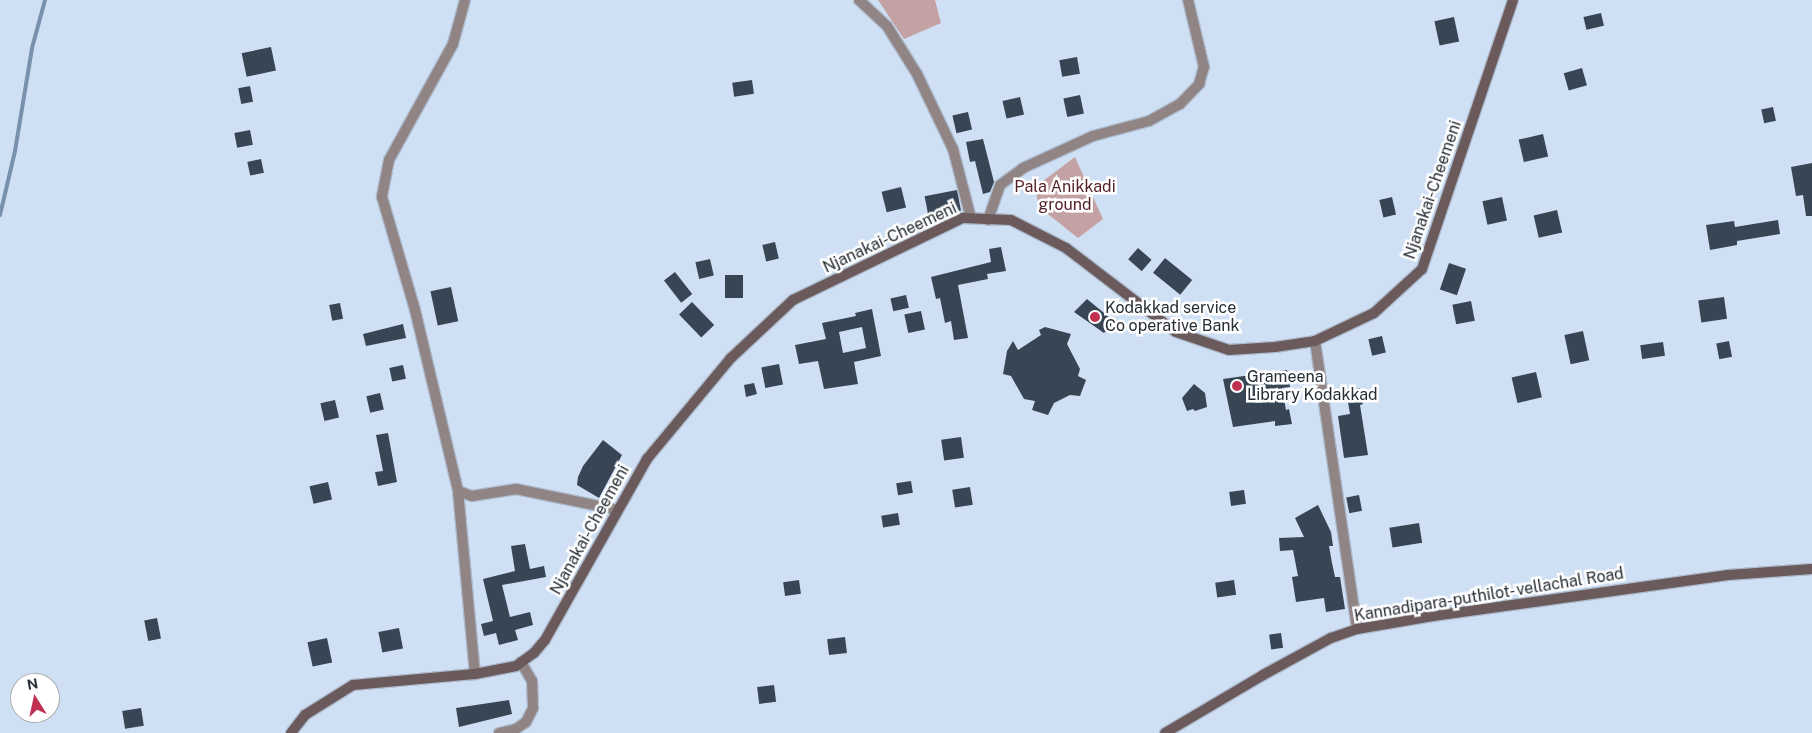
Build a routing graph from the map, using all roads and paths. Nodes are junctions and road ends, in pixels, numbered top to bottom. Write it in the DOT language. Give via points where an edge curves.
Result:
graph roads {
  1 [pos="465,0"];
  2 [pos="858,0"];
  3 [pos="1188,0"];
  4 [pos="1513,0"];
  5 [pos="971,218"];
  6 [pos="988,220"];
  7 [pos="1315,341"];
  8 [pos="458,491"];
  9 [pos="618,510"];
  10 [pos="1812,569"];
  11 [pos="1357,630"];
  12 [pos="521,662"];
  13 [pos="476,674"];
  14 [pos="291,733"];
  15 [pos="499,733"];
  16 [pos="1165,733"];
  1 -- 8 [label="street" via="453,44 389,160 382,197 415,310"];
  2 -- 5 [label="street" via="887,26 918,74 953,149"];
  3 -- 6 [label="street" via="1204,67 1199,84 1180,104 1149,121 1093,136 1023,168 1000,185"];
  4 -- 7 [label="main road, Njanakai-Cheemeni" via="1422,269 1374,314"];
  5 -- 6 [label="main road, Njanakai-Cheemeni"];
  5 -- 9 [label="main road, Njanakai-Cheemeni" via="964,218 793,300 731,358 647,459"];
  6 -- 7 [label="main road, Njanakai-Cheemeni" via="1011,220 1066,248 1176,332 1229,350"];
  7 -- 11 [label="street"];
  8 -- 9 [label="street" via="472,496 516,489"];
  8 -- 13 [label="street"];
  9 -- 12 [label="main road, Njanakai-Cheemeni" via="545,640"];
  10 -- 11 [label="main road, Kannadipara-puthilot- vellachal Road" via="1728,575 1433,616"];
  11 -- 16 [label="main road, Kannadipara-puthilot- vellachal Road" via="1331,638 1263,674"];
  12 -- 13 [label="main road, Njanakai-Cheemeni" via="516,666"];
  12 -- 15 [label="street" via="532,681 533,708 526,722 516,729"];
  13 -- 14 [label="main road, Njanakai-Cheemeni" via="353,685 305,716"];
}
